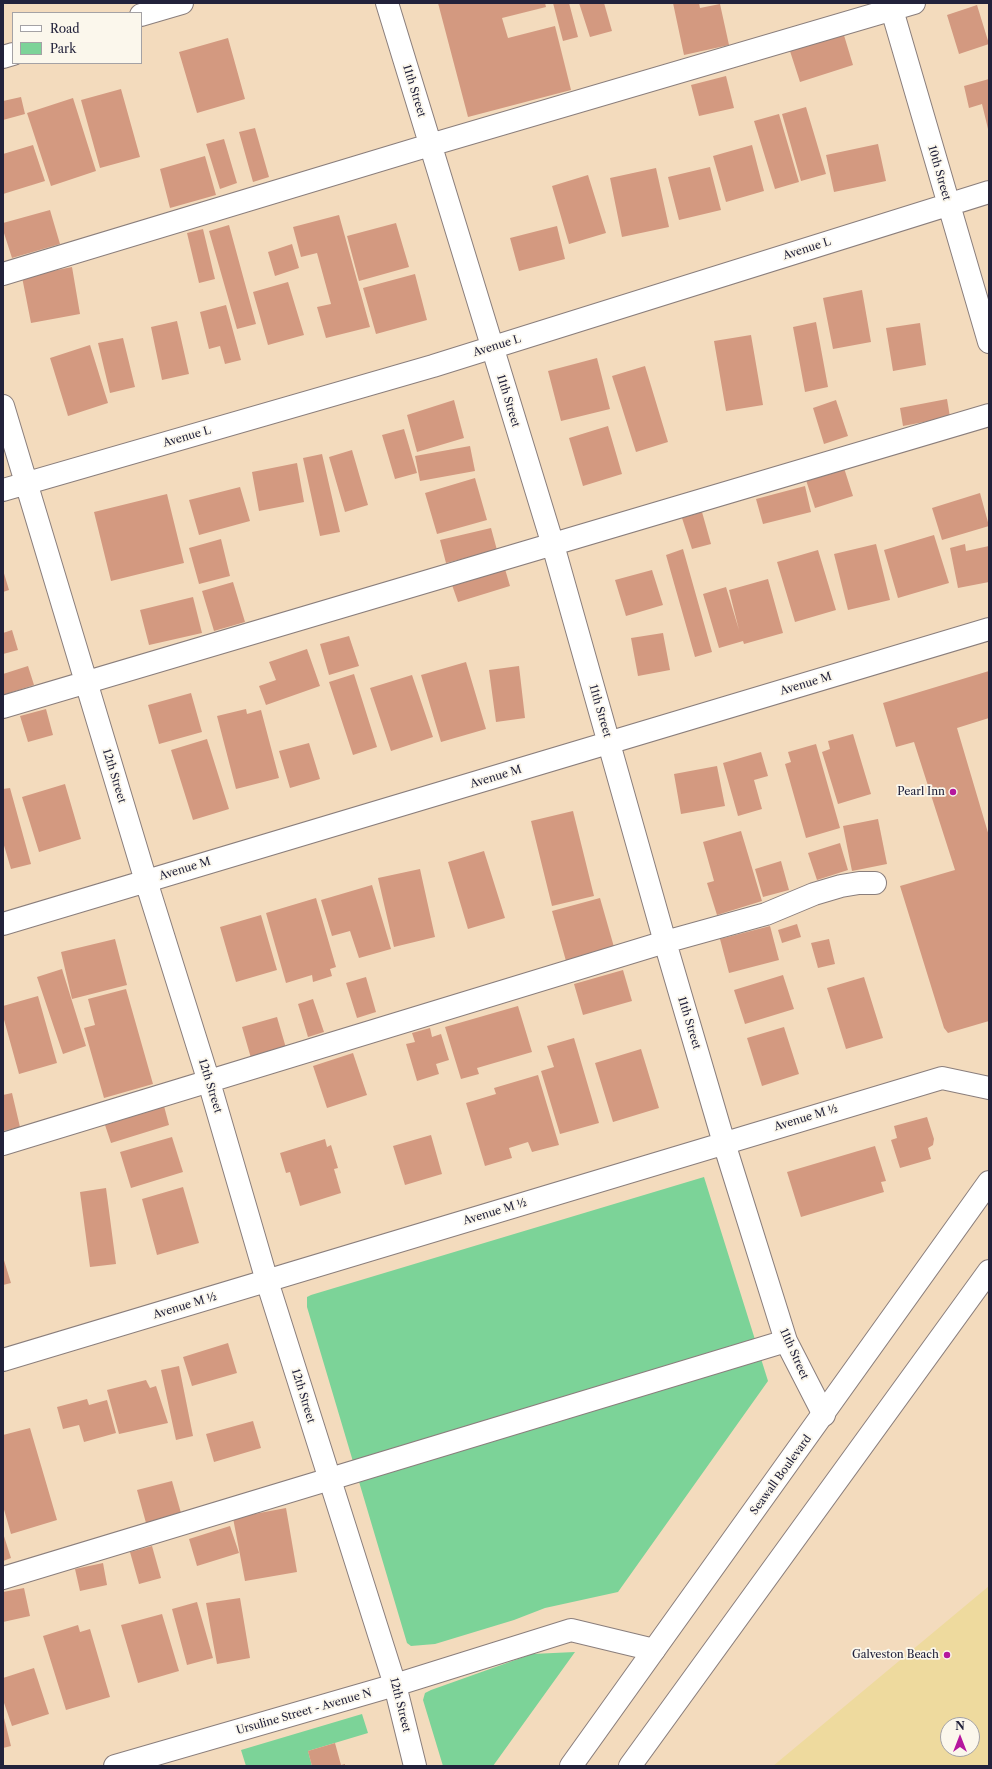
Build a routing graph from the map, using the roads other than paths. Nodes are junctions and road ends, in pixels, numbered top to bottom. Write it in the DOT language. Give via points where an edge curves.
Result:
graph roads {
  1 [pos="182,3"];
  2 [pos="387,3"];
  3 [pos="914,3"];
  4 [pos="891,6"];
  5 [pos="142,15"];
  6 [pos="430,145"];
  7 [pos="989,192"];
  8 [pos="948,204"];
  9 [pos="3,274"];
  10 [pos="989,342"];
  11 [pos="492,348"];
  12 [pos="3,406"];
  13 [pos="989,416"];
  14 [pos="26,483"];
  15 [pos="3,490"];
  16 [pos="552,545"];
  17 [pos="989,629"];
  18 [pos="86,682"];
  19 [pos="3,707"];
  20 [pos="609,744"];
  21 [pos="146,881"];
  22 [pos="875,884"];
  23 [pos="3,924"];
  24 [pos="665,942"];
  25 [pos="210,1082"];
  26 [pos="989,1088"];
  27 [pos="724,1143"];
  28 [pos="3,1144"];
  29 [pos="989,1182"];
  30 [pos="989,1271"];
  31 [pos="267,1281"];
  32 [pos="786,1341"];
  33 [pos="3,1360"];
  34 [pos="824,1415"];
  35 [pos="329,1478"];
  36 [pos="3,1578"];
  37 [pos="654,1650"];
  38 [pos="395,1685"];
  39 [pos="115,1766"];
  40 [pos="415,1766"];
  41 [pos="571,1766"];
  42 [pos="630,1766"];
  1 -- 5 [label="street"];
  2 -- 6 [label="street, 11th Street"];
  3 -- 4 [label="street"];
  4 -- 6 [label="street"];
  4 -- 8 [label="street, 10th Street"];
  6 -- 9 [label="street"];
  6 -- 11 [label="street, 11th Street"];
  7 -- 8 [label="street, Avenue L"];
  8 -- 10 [label="street, 10th Street"];
  8 -- 11 [label="street, Avenue L"];
  11 -- 14 [label="street, Avenue L"];
  11 -- 16 [label="street, 11th Street"];
  12 -- 14 [label="street, 12th Street"];
  13 -- 16 [label="street"];
  14 -- 15 [label="street, Avenue L"];
  14 -- 18 [label="street, 12th Street"];
  16 -- 18 [label="street"];
  16 -- 20 [label="street, 11th Street"];
  17 -- 20 [label="street, Avenue M"];
  18 -- 19 [label="street"];
  18 -- 21 [label="street, 12th Street"];
  20 -- 21 [label="street, Avenue M"];
  20 -- 24 [label="street, 11th Street"];
  21 -- 23 [label="street, Avenue M"];
  21 -- 25 [label="street, 12th Street"];
  22 -- 24 [label="street" via="841,886 766,914"];
  24 -- 25 [label="street"];
  24 -- 27 [label="street, 11th Street"];
  25 -- 28 [label="street"];
  25 -- 31 [label="street, 12th Street"];
  26 -- 27 [label="street, Avenue M ½" via="942,1078"];
  27 -- 31 [label="street, Avenue M ½"];
  27 -- 32 [label="street, 11th Street"];
  29 -- 34 [label="street, Seawall Boulevard"];
  30 -- 42 [label="street"];
  31 -- 33 [label="street, Avenue M ½"];
  31 -- 35 [label="street, 12th Street"];
  32 -- 34 [label="street, 11th Street"];
  32 -- 35 [label="street"];
  34 -- 37 [label="street, Seawall Boulevard"];
  35 -- 36 [label="street"];
  35 -- 38 [label="street, 12th Street"];
  37 -- 38 [label="street, Ursuline Street - Avenue N" via="571,1630"];
  37 -- 41 [label="street, Seawall Boulevard"];
  38 -- 39 [label="street, Ursuline Street - Avenue N"];
  38 -- 40 [label="street, 12th Street"];
}
